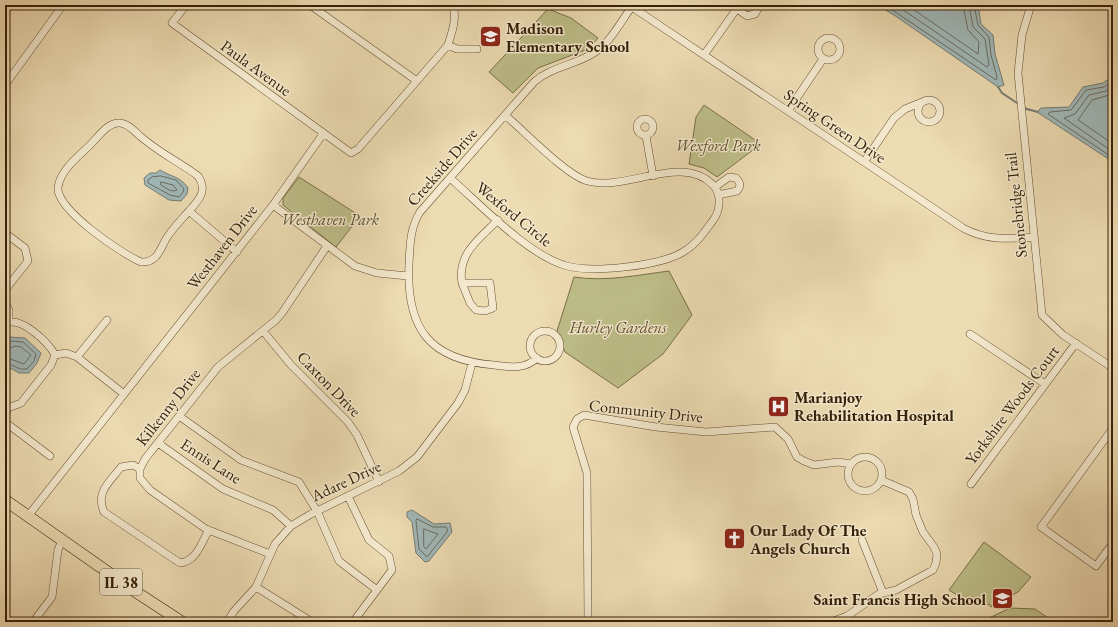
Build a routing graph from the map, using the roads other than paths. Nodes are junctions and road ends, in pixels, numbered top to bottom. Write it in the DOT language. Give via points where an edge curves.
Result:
graph roads {
  1 [pos="63,5"];
  2 [pos="186,5"];
  3 [pos="310,5"];
  4 [pos="453,5"];
  5 [pos="760,5"];
  6 [pos="1032,5"];
  7 [pos="633,6"];
  8 [pos="738,6"];
  9 [pos="448,45"];
  10 [pos="477,49"];
  11 [pos="704,55"];
  12 [pos="823,59"];
  13 [pos="417,81"];
  14 [pos="5,85"];
  15 [pos="922,102"];
  16 [pos="788,111"];
  17 [pos="505,115"];
  18 [pos="323,134"];
  19 [pos="646,136"];
  20 [pos="864,162"];
  21 [pos="653,176"];
  22 [pos="450,178"];
  23 [pos="715,187"];
  24 [pos="718,195"];
  25 [pos="273,205"];
  26 [pos="188,211"];
  27 [pos="498,220"];
  28 [pos="5,232"];
  29 [pos="1034,237"];
  30 [pos="327,246"];
  31 [pos="237,252"];
  32 [pos="408,276"];
  33 [pos="462,283"];
  34 [pos="5,290"];
  35 [pos="5,302"];
  36 [pos="107,320"];
  37 [pos="7,323"];
  38 [pos="263,331"];
  39 [pos="970,334"];
  40 [pos="1076,343"];
  41 [pos="54,355"];
  42 [pos="77,357"];
  43 [pos="537,358"];
  44 [pos="472,363"];
  45 [pos="1113,368"];
  46 [pos="1045,384"];
  47 [pos="124,394"];
  48 [pos="6,415"];
  49 [pos="179,416"];
  50 [pos="1113,428"];
  51 [pos="158,443"];
  52 [pos="50,456"];
  53 [pos="851,464"];
  54 [pos="140,469"];
  55 [pos="881,480"];
  56 [pos="379,482"];
  57 [pos="971,484"];
  58 [pos="348,496"];
  59 [pos="5,500"];
  60 [pos="317,511"];
  61 [pos="28,516"];
  62 [pos="291,526"];
  63 [pos="209,530"];
  64 [pos="62,540"];
  65 [pos="862,540"];
  66 [pos="1113,543"];
  67 [pos="270,554"];
  68 [pos="256,587"];
  69 [pos="377,590"];
  70 [pos="883,592"];
  71 [pos="33,622"];
  72 [pos="182,622"];
  73 [pos="227,622"];
  74 [pos="312,622"];
  75 [pos="353,622"];
  76 [pos="588,622"];
  77 [pos="831,622"];
  1 -- 14 [label="street"];
  2 -- 18 [label="street, Paula Avenue" via="172,24"];
  3 -- 13 [label="street"];
  4 -- 9 [label="street" via="454,27"];
  5 -- 8 [label="street" via="758,11 751,16 743,14"];
  6 -- 29 [label="street, Stonebridge Trail" via="1020,46 1019,91"];
  7 -- 11 [label="street, Spring Green Drive"];
  7 -- 17 [label="street, Creekside Drive" via="598,51 543,75"];
  8 -- 11 [label="street"];
  9 -- 10 [label="street" via="457,49"];
  9 -- 13 [label="street"];
  11 -- 16 [label="street, Spring Green Drive"];
  12 -- 16 [label="street"];
  13 -- 18 [label="street" via="356,151 348,152"];
  15 -- 20 [label="street" via="905,109 894,118"];
  16 -- 20 [label="street, Spring Green Drive"];
  17 -- 21 [label="street" via="580,178 607,183"];
  17 -- 22 [label="street, Creekside Drive"];
  18 -- 25 [label="street, Westhaven Drive"];
  19 -- 21 [label="street"];
  20 -- 29 [label="street, Spring Green Drive" via="971,232 993,239"];
  21 -- 23 [label="street" via="692,173"];
  22 -- 27 [label="street, Wexford Circle"];
  22 -- 32 [label="street, Creekside Drive" via="420,212 414,224 410,239"];
  23 -- 24 [label="street, Wexford Circle"];
  23 -- 24 [label="street" via="729,177 740,182 737,191"];
  24 -- 27 [label="street, Wexford Circle" via="716,216 698,240 684,252 669,258 606,269 577,268 553,261 532,250"];
  25 -- 30 [label="street"];
  25 -- 31 [label="street, Westhaven Drive"];
  26 -- 26 [label="street" via="156,257 141,262 82,222 59,195 58,185 72,163 107,128 121,124 130,127 156,149 198,176 203,191"];
  26 -- 31 [label="street"];
  27 -- 33 [label="street" via="467,252 460,272"];
  28 -- 34 [label="street" via="25,248 28,261"];
  29 -- 40 [label="street, Stonebridge Trail" via="1042,315 1056,330"];
  30 -- 32 [label="street" via="362,269"];
  30 -- 38 [label="street, Kilkenny Drive" via="282,313"];
  31 -- 47 [label="street, Westhaven Drive"];
  32 -- 44 [label="street, Creekside Drive" via="412,310 423,333 447,354"];
  33 -- 33 [label="street" via="470,303 476,310 485,311 493,308 490,283"];
  35 -- 37 [label="street" via="10,310"];
  36 -- 42 [label="street"];
  37 -- 41 [label="street" via="21,323 50,346"];
  38 -- 49 [label="street, Kilkenny Drive" via="218,367"];
  38 -- 56 [label="street, Caxton Drive" via="291,365 348,422 357,435"];
  39 -- 46 [label="street"];
  40 -- 45 [label="street, Stonebridge Trail"];
  40 -- 46 [label="street, Yorkshire Woods Court"];
  41 -- 42 [label="street" via="66,353"];
  41 -- 48 [label="street" via="51,365 21,403"];
  42 -- 47 [label="street"];
  43 -- 43 [label="street, Creekside Drive" via="548,361 558,354 560,343 554,334 542,331 533,338 530,349"];
  43 -- 44 [label="street, Creekside Drive" via="523,367"];
  44 -- 56 [label="street, Adare Drive" via="460,399 424,448 404,468"];
  46 -- 57 [label="street, Yorkshire Woods Court"];
  47 -- 61 [label="street, Westhaven Drive"];
  48 -- 52 [label="street"];
  49 -- 51 [label="street, Kilkenny Drive"];
  49 -- 60 [label="street" via="241,460 299,482"];
  50 -- 66 [label="street" via="1041,527 1096,566"];
  51 -- 54 [label="street, Kilkenny Drive"];
  51 -- 62 [label="street, Ennis Lane" via="223,490 273,510"];
  53 -- 55 [label="street, Community Drive" via="860,458 870,458 881,469"];
  53 -- 55 [label="street" via="849,481 857,490 874,489"];
  53 -- 76 [label="street, Community Drive" via="838,462 814,465 804,461 797,457 788,439 775,427 706,432 584,415 577,419 573,427 587,474"];
  54 -- 63 [label="street, Kilkenny Drive" via="140,478 150,490"];
  54 -- 63 [label="street" via="133,465 121,467 101,494 100,503 104,512 180,562 186,562 196,554"];
  55 -- 70 [label="street" via="909,492 923,532 937,554 933,570 896,590"];
  56 -- 58 [label="street, Adare Drive"];
  58 -- 60 [label="street, Adare Drive"];
  58 -- 69 [label="street" via="369,540 389,556 392,563 392,570"];
  59 -- 61 [label="main road, IL 38"];
  60 -- 62 [label="street, Adare Drive"];
  60 -- 69 [label="street" via="339,561"];
  61 -- 64 [label="main road, IL 38"];
  62 -- 67 [label="street, Adare Drive"];
  63 -- 67 [label="street, Kilkenny Drive"];
  64 -- 71 [label="street" via="58,550 52,597"];
  64 -- 72 [label="main road, IL 38"];
  65 -- 70 [label="street"];
  67 -- 68 [label="street, Adare Drive"];
  68 -- 73 [label="street, Adare Drive"];
  68 -- 74 [label="street"];
  69 -- 75 [label="street"];
  70 -- 77 [label="street" via="846,616"];
}
